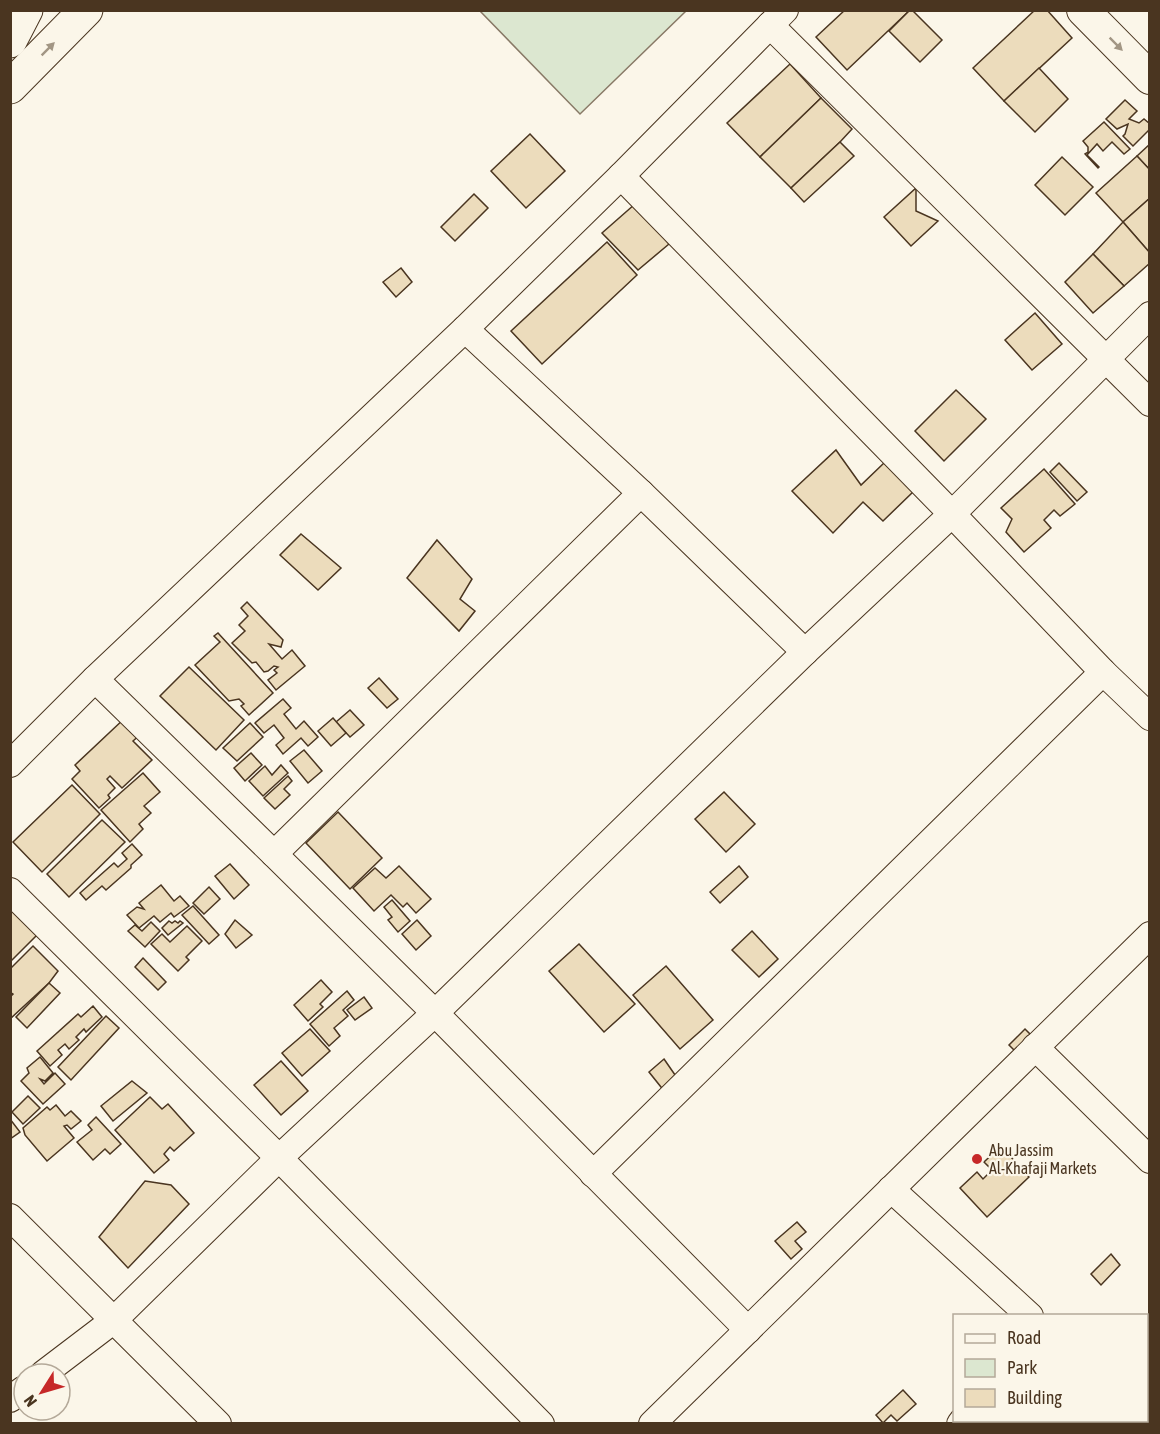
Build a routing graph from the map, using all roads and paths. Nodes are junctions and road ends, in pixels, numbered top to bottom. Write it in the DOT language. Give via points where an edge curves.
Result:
graph roads {
  1 [pos="26,10"];
  2 [pos="86,10"];
  3 [pos="1083,10"];
  4 [pos="778,18"];
  5 [pos="10,41"];
  6 [pos="1149,78"];
  7 [pos="10,87"];
  8 [pos="621,176"];
  9 [pos="1149,315"];
  10 [pos="465,329"];
  11 [pos="1105,359"];
  12 [pos="1149,403"];
  13 [pos="641,493"];
  14 [pos="952,514"];
  15 [pos="805,652"];
  16 [pos="1103,672"];
  17 [pos="95,679"];
  18 [pos="1149,717"];
  19 [pos="10,764"];
  20 [pos="274,854"];
  21 [pos="10,891"];
  22 [pos="1149,935"];
  23 [pos="435,1013"];
  24 [pos="1035,1047"];
  25 [pos="279,1158"];
  26 [pos="1149,1160"];
  27 [pos="593,1174"];
  28 [pos="891,1189"];
  29 [pos="10,1217"];
  30 [pos="1028,1314"];
  31 [pos="114,1320"];
  32 [pos="748,1330"];
  33 [pos="59,1362"];
  34 [pos="218,1424"];
  35 [pos="541,1424"];
  36 [pos="652,1424"];
  1 -- 5 [label="main road"];
  7 -- 2 [label="main road, one-way"];
  3 -- 6 [label="street, one-way"];
  4 -- 8 [label="street"];
  4 -- 11 [label="street"];
  8 -- 10 [label="street"];
  8 -- 14 [label="street"];
  9 -- 11 [label="street"];
  10 -- 13 [label="street"];
  10 -- 17 [label="street"];
  11 -- 12 [label="street"];
  11 -- 14 [label="street"];
  13 -- 15 [label="street"];
  13 -- 20 [label="street"];
  14 -- 15 [label="street"];
  14 -- 16 [label="street"];
  15 -- 23 [label="street"];
  16 -- 18 [label="street"];
  16 -- 27 [label="street"];
  17 -- 19 [label="street"];
  17 -- 20 [label="street"];
  20 -- 23 [label="street"];
  21 -- 25 [label="street"];
  22 -- 24 [label="street"];
  23 -- 25 [label="street"];
  23 -- 27 [label="street"];
  24 -- 26 [label="street"];
  24 -- 28 [label="street"];
  25 -- 31 [label="street"];
  25 -- 35 [label="street"];
  27 -- 32 [label="street"];
  28 -- 30 [label="street"];
  28 -- 32 [label="street"];
  29 -- 31 [label="street"];
  31 -- 33 [label="street"];
  31 -- 34 [label="street"];
  32 -- 36 [label="street"];
}
